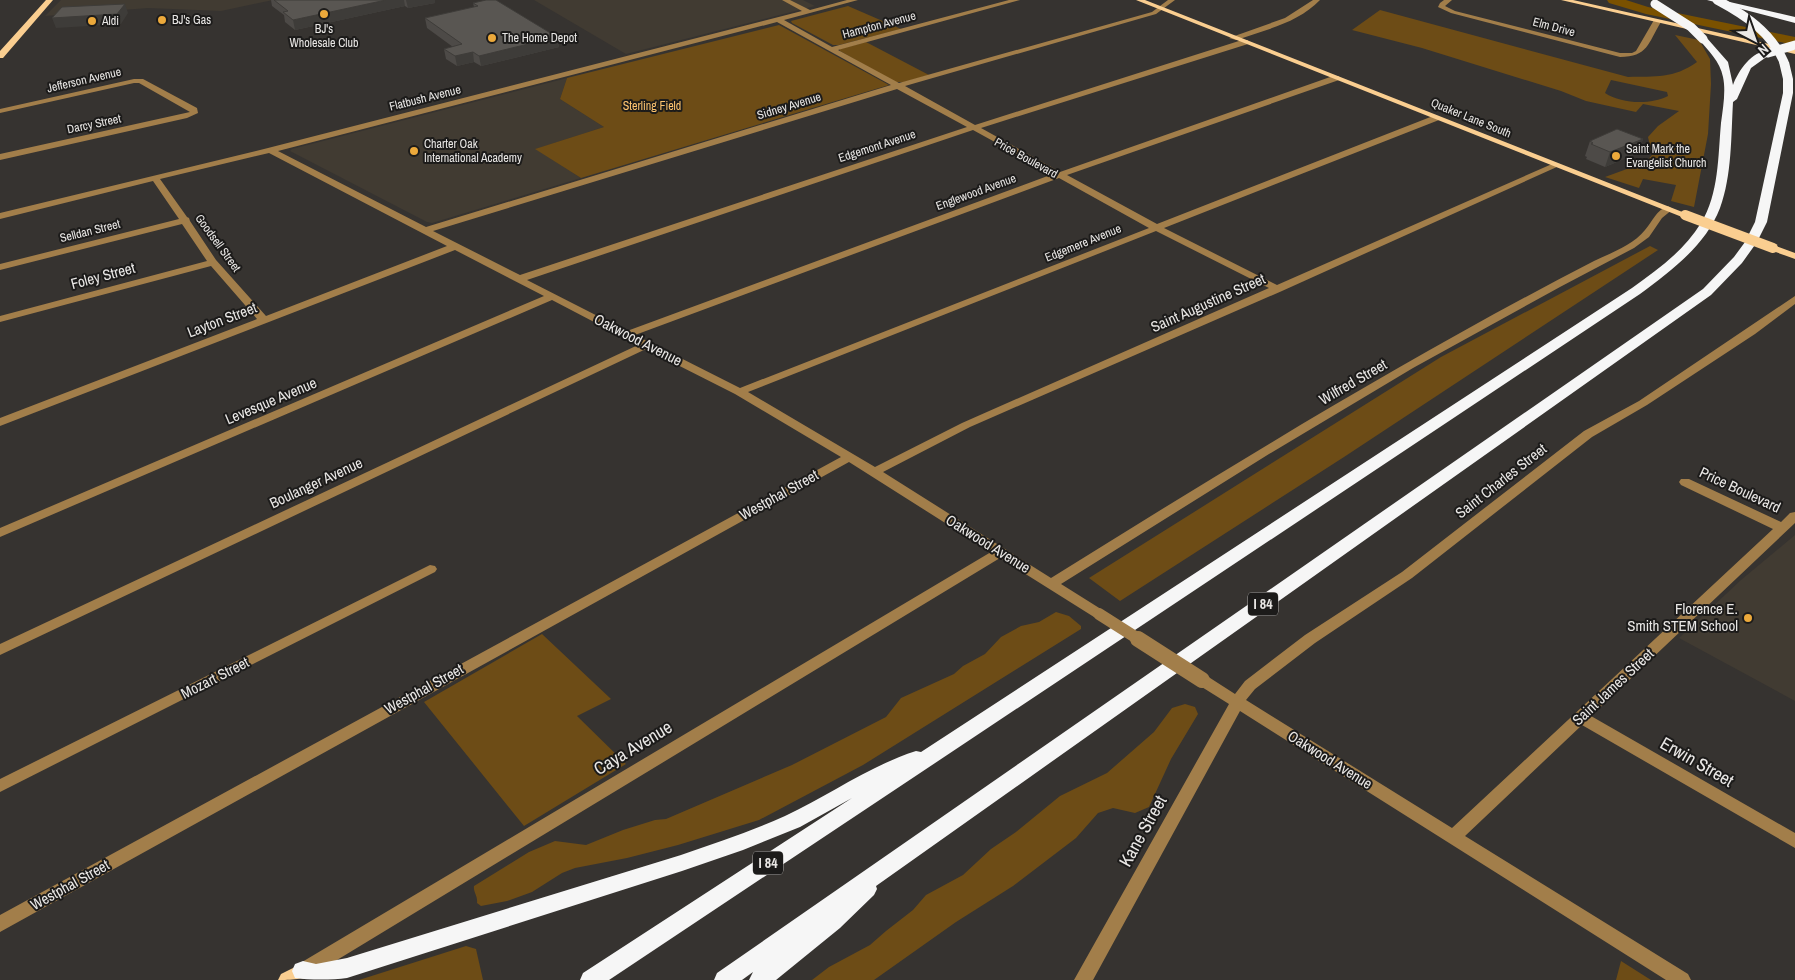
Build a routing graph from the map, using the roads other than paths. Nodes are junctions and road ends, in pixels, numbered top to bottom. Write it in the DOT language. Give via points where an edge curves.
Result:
graph roads {
  1 [pos="50,0"];
  2 [pos="785,0"];
  3 [pos="855,0"];
  4 [pos="1017,0"];
  5 [pos="1139,0"];
  6 [pos="1172,0"];
  7 [pos="1317,0"];
  8 [pos="1449,0"];
  9 [pos="1564,0"];
  10 [pos="1647,0"];
  11 [pos="1711,0"];
  12 [pos="1716,0"];
  13 [pos="1160,8"];
  14 [pos="810,12"];
  15 [pos="778,20"];
  16 [pos="1795,20"];
  17 [pos="1658,22"];
  18 [pos="1233,38"];
  19 [pos="1244,42"];
  20 [pos="1795,45"];
  21 [pos="833,49"];
  22 [pos="1795,52"];
  23 [pos="0,56"];
  24 [pos="1336,78"];
  25 [pos="898,86"];
  26 [pos="1727,108"];
  27 [pos="1795,110"];
  28 [pos="0,111"];
  29 [pos="194,113"];
  30 [pos="1436,118"];
  31 [pos="972,128"];
  32 [pos="1780,135"];
  33 [pos="270,150"];
  34 [pos="0,157"];
  35 [pos="1555,166"];
  36 [pos="1058,175"];
  37 [pos="155,178"];
  38 [pos="1668,209"];
  39 [pos="0,216"];
  40 [pos="186,220"];
  41 [pos="1155,228"];
  42 [pos="426,230"];
  43 [pos="455,246"];
  44 [pos="1795,256"];
  45 [pos="213,262"];
  46 [pos="0,267"];
  47 [pos="519,279"];
  48 [pos="1278,289"];
  49 [pos="553,296"];
  50 [pos="1795,299"];
  51 [pos="0,319"];
  52 [pos="264,320"];
  53 [pos="626,335"];
  54 [pos="646,345"];
  55 [pos="740,392"];
  56 [pos="0,422"];
  57 [pos="849,457"];
  58 [pos="874,472"];
  59 [pos="1685,482"];
  60 [pos="1795,516"];
  61 [pos="1782,528"];
  62 [pos="0,534"];
  63 [pos="1000,552"];
  64 [pos="430,570"];
  65 [pos="1051,584"];
  66 [pos="0,650"];
  67 [pos="1238,702"];
  68 [pos="1580,717"];
  69 [pos="945,746"];
  70 [pos="0,786"];
  71 [pos="1453,838"];
  72 [pos="1795,841"];
  73 [pos="885,868"];
  74 [pos="0,924"];
  75 [pos="295,975"];
  76 [pos="591,980"];
  77 [pos="725,980"];
  78 [pos="760,980"];
  79 [pos="1083,980"];
  80 [pos="1682,980"];
  1 -- 23 [label="main road"];
  2 -- 14 [label="street"];
  3 -- 14 [label="street, Flatbush Avenue"];
  4 -- 21 [label="street, Hampton Avenue"];
  5 -- 13 [label="main road, Quaker Lane South"];
  6 -- 13 [label="street, Sidney Avenue"];
  7 -- 18 [label="street" via="1289,20"];
  8 -- 17 [label="street, Elm Drive" via="1441,7 1620,55 1639,52"];
  9 -- 17 [label="main road"];
  10 -- 26 [label="highway, I 84, bridge" via="1691,27 1725,65"];
  11 -- 16 [label="highway"];
  12 -- 32 [label="highway, I 84, bridge" via="1745,16 1777,46 1784,62 1788,86"];
  13 -- 18 [label="main road, Quaker Lane South"];
  13 -- 25 [label="street, Sidney Avenue" via="1154,13"];
  14 -- 15 [label="street, Flatbush Avenue"];
  15 -- 21 [label="street, Price Boulevard"];
  15 -- 33 [label="street, Flatbush Avenue"];
  17 -- 22 [label="main road"];
  18 -- 19 [label="main road, Quaker Lane South"];
  19 -- 24 [label="main road, Quaker Lane South"];
  19 -- 31 [label="street, Edgemont Avenue"];
  20 -- 26 [label="highway, bridge" via="1752,61 1744,70"];
  21 -- 25 [label="street, Price Boulevard"];
  24 -- 30 [label="main road, Quaker Lane South"];
  24 -- 36 [label="street, Englewood Avenue"];
  25 -- 31 [label="street, Price Boulevard"];
  25 -- 42 [label="street, Sidney Avenue"];
  26 -- 69 [label="highway, I 84" via="1721,180 1714,210 1694,241 1658,274"];
  27 -- 32 [label="highway"];
  28 -- 29 [label="street, Jefferson Avenue" via="140,81 188,106"];
  29 -- 34 [label="street, Darcy Street"];
  30 -- 35 [label="main road, Quaker Lane South"];
  30 -- 41 [label="street, Edgemere Avenue"];
  31 -- 36 [label="street, Price Boulevard"];
  31 -- 47 [label="street, Edgemont Avenue"];
  32 -- 73 [label="highway, I 84" via="1759,229 1734,266 1706,292"];
  33 -- 37 [label="street, Flatbush Avenue"];
  33 -- 42 [label="street, Oakwood Avenue"];
  35 -- 38 [label="main road, Quaker Lane South"];
  35 -- 48 [label="street, Saint Augustine Street"];
  36 -- 41 [label="street, Price Boulevard"];
  36 -- 53 [label="street, Englewood Avenue"];
  37 -- 39 [label="street, Flatbush Avenue"];
  37 -- 40 [label="street, Goodsell Street"];
  38 -- 44 [label="main road, Quaker Lane South, bridge"];
  38 -- 65 [label="street, Wilfred Street" via="1657,217 1643,238 1631,246 1322,417"];
  40 -- 45 [label="street, Goodsell Street"];
  40 -- 46 [label="street, Selldan Street"];
  41 -- 48 [label="street, Price Boulevard"];
  41 -- 55 [label="street, Edgemere Avenue"];
  42 -- 43 [label="street, Oakwood Avenue"];
  43 -- 47 [label="street, Oakwood Avenue"];
  43 -- 52 [label="street, Layton Street"];
  45 -- 51 [label="street, Foley Street"];
  45 -- 52 [label="street, Goodsell Street"];
  47 -- 49 [label="street, Oakwood Avenue"];
  48 -- 58 [label="street, Saint Augustine Street" via="966,425"];
  49 -- 53 [label="street, Oakwood Avenue"];
  49 -- 62 [label="street, Levesque Avenue"];
  50 -- 67 [label="street, Saint Charles Street" via="1643,403 1588,434 1407,575 1310,639 1250,685"];
  52 -- 56 [label="street, Layton Street"];
  53 -- 54 [label="street, Oakwood Avenue"];
  54 -- 55 [label="street, Oakwood Avenue"];
  54 -- 66 [label="street, Boulanger Avenue"];
  55 -- 57 [label="street, Oakwood Avenue"];
  57 -- 58 [label="street, Oakwood Avenue"];
  57 -- 74 [label="street, Westphal Street"];
  58 -- 63 [label="street, Oakwood Avenue"];
  59 -- 61 [label="street, Price Boulevard"];
  60 -- 61 [label="street, Saint James Street"];
  61 -- 68 [label="street, Saint James Street"];
  63 -- 65 [label="street, Oakwood Avenue"];
  63 -- 75 [label="street, Caya Avenue"];
  64 -- 70 [label="street, Mozart Street"];
  65 -- 67 [label="street, Oakwood Avenue, bridge"];
  67 -- 71 [label="street, Oakwood Avenue"];
  67 -- 79 [label="street, Kane Street"];
  68 -- 71 [label="street, Saint James Street"];
  68 -- 72 [label="street, Erwin Street"];
  69 -- 75 [label="highway" via="882,772 793,821 715,852 348,968"];
  69 -- 76 [label="highway, I 84"];
  71 -- 80 [label="street, Oakwood Avenue"];
  73 -- 77 [label="highway, I 84"];
  73 -- 78 [label="highway" via="843,913"];
}
